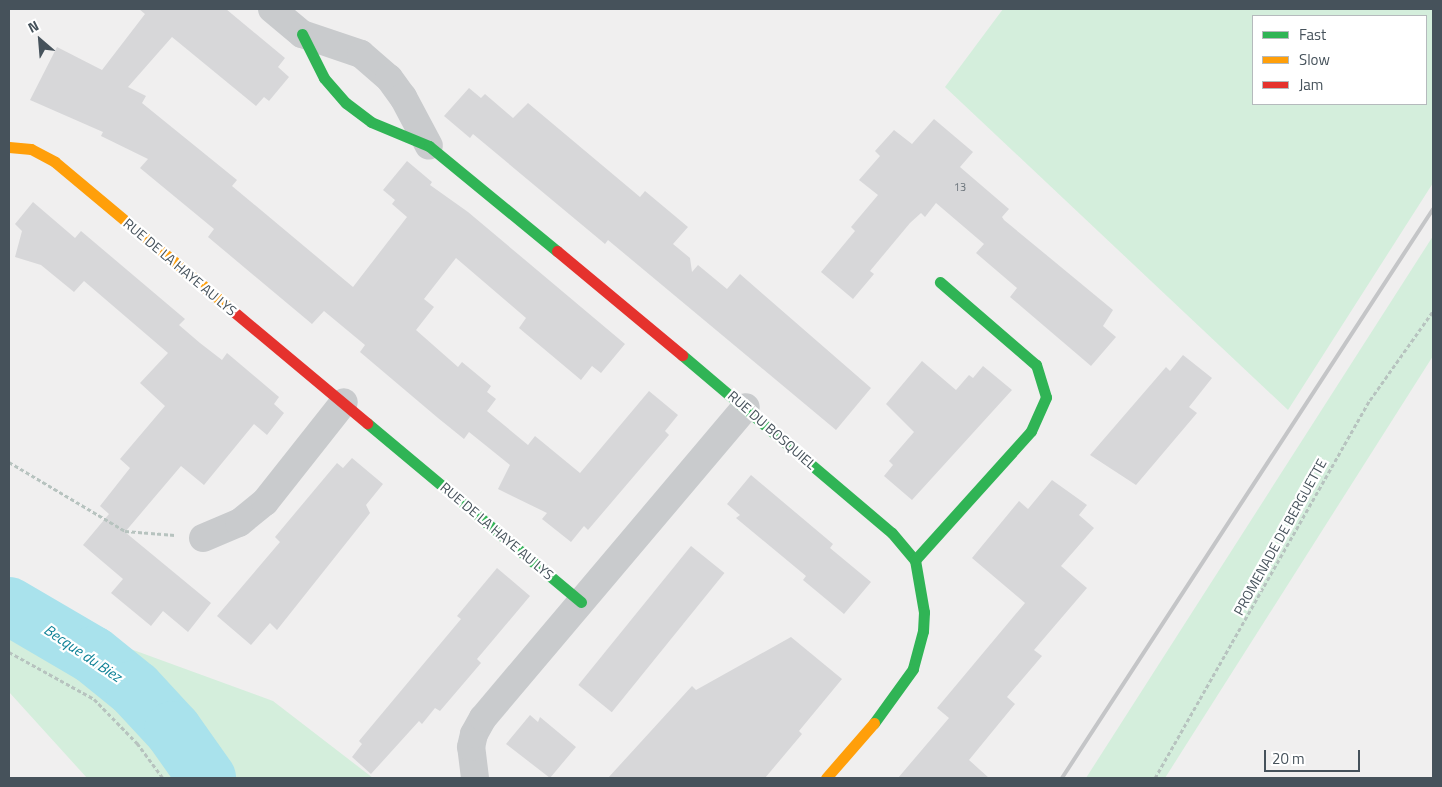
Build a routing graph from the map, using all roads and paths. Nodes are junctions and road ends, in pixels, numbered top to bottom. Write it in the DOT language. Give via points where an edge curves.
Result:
graph roads {
  1 [pos="272,9"];
  2 [pos="302,34"];
  3 [pos="429,146"];
  4 [pos="9,147"];
  5 [pos="940,282"];
  6 [pos="1433,311"];
  7 [pos="344,402"];
  8 [pos="746,407"];
  9 [pos="9,462"];
  10 [pos="203,538"];
  11 [pos="915,560"];
  12 [pos="581,602"];
  13 [pos="9,652"];
  14 [pos="163,778"];
  15 [pos="475,778"];
  16 [pos="826,778"];
  17 [pos="1154,778"];
  1 -- 2 [label="street, RUE DU BOSQUIEL"];
  2 -- 3 [label="street, RUE DU BOSQUIEL" via="324,78 346,103 371,122"];
  2 -- 3 [label="street, RUE DU BOSQUIEL" via="361,54 388,78 403,97"];
  3 -- 8 [label="street, RUE DU BOSQUIEL"];
  4 -- 7 [label="street, RUE DE LA HAYE AU LYS" via="31,149 55,162"];
  5 -- 11 [label="street" via="1036,366 1042,376 1046,397 1031,431"];
  6 -- 17 [label="path, PROMENADE DE BERGUETTE" via="1370,400"];
  7 -- 10 [label="street" via="265,502 239,523"];
  7 -- 12 [label="street, RUE DE LA HAYE AU LYS"];
  8 -- 11 [label="street, RUE DU BOSQUIEL" via="892,533"];
  8 -- 12 [label="street"];
  9 -- 10 [label="path" via="125,531"];
  11 -- 16 [label="street, RUE DU BOSQUIEL" via="924,612 923,631 912,669 892,702"];
  12 -- 15 [label="street" via="474,734"];
  13 -- 14 [label="path" via="94,699 137,743"];
}
